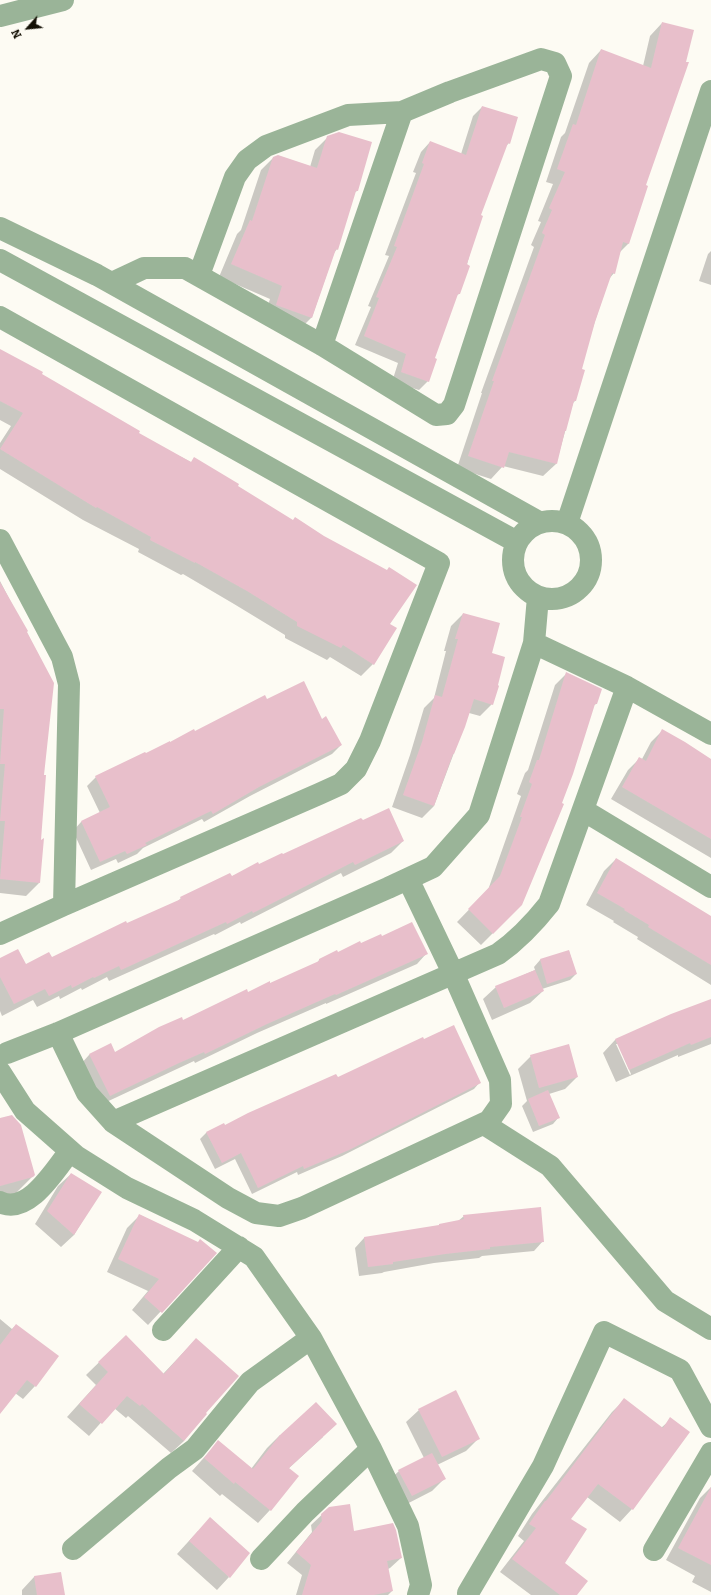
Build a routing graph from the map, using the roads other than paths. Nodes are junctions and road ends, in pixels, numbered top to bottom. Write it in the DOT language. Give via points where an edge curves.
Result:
graph roads {
  1 [pos="63,0"];
  2 [pos="0,16"];
  3 [pos="711,92"];
  4 [pos="402,112"];
  5 [pos="0,228"];
  6 [pos="0,260"];
  7 [pos="198,275"];
  8 [pos="112,283"];
  9 [pos="0,317"];
  10 [pos="322,344"];
  11 [pos="539,522"];
  12 [pos="567,523"];
  13 [pos="0,540"];
  14 [pos="517,542"];
  15 [pos="538,597"];
  16 [pos="534,643"];
  17 [pos="627,687"];
  18 [pos="711,734"];
  19 [pos="583,810"];
  20 [pos="408,879"];
  21 [pos="711,887"];
  22 [pos="64,905"];
  23 [pos="0,934"];
  24 [pos="453,973"];
  25 [pos="58,1033"];
  26 [pos="4,1063"];
  27 [pos="113,1122"];
  28 [pos="484,1124"];
  29 [pos="70,1151"];
  30 [pos="0,1202"];
  31 [pos="239,1247"];
  32 [pos="711,1329"];
  33 [pos="163,1330"];
  34 [pos="311,1338"];
  35 [pos="711,1427"];
  36 [pos="371,1449"];
  37 [pos="711,1453"];
  38 [pos="73,1548"];
  39 [pos="654,1550"];
  40 [pos="261,1559"];
  41 [pos="468,1593"];
  42 [pos="418,1595"];
  1 -- 2 [label="street"];
  3 -- 12 [label="street"];
  4 -- 7 [label="street" via="348,115 266,146 247,160 235,177"];
  4 -- 10 [label="street"];
  4 -- 10 [label="street" via="541,58 555,63 561,76 454,405 447,414 436,415"];
  5 -- 8 [label="street"];
  6 -- 14 [label="street"];
  7 -- 8 [label="street" via="185,268 144,268"];
  7 -- 10 [label="street"];
  8 -- 11 [label="street"];
  9 -- 22 [label="street" via="439,563 370,740 356,769 341,784"];
  11 -- 12 [label="street" via="553,520"];
  11 -- 14 [label="street" via="526,530"];
  12 -- 15 [label="street" via="580,532 589,544 592,559 589,575 581,588 568,596 553,600"];
  13 -- 22 [label="street" via="62,658 69,684"];
  14 -- 15 [label="street" via="513,558 515,574 524,588"];
  15 -- 16 [label="street"];
  16 -- 17 [label="street"];
  16 -- 20 [label="street" via="479,815 433,867"];
  17 -- 18 [label="street"];
  17 -- 19 [label="street"];
  19 -- 21 [label="street"];
  19 -- 24 [label="street" via="549,904 538,918 498,954"];
  20 -- 24 [label="street"];
  20 -- 25 [label="street"];
  22 -- 23 [label="street"];
  24 -- 27 [label="street"];
  24 -- 28 [label="street" via="500,1080 501,1104"];
  25 -- 26 [label="street"];
  25 -- 27 [label="street" via="87,1093"];
  26 -- 29 [label="street" via="25,1110"];
  27 -- 28 [label="street" via="228,1198 256,1213 278,1216 302,1208"];
  28 -- 32 [label="street" via="550,1166 665,1301"];
  29 -- 30 [label="street" via="34,1195 23,1203 7,1206"];
  29 -- 31 [label="street" via="127,1188 194,1220"];
  31 -- 33 [label="street"];
  31 -- 34 [label="street" via="254,1257"];
  34 -- 36 [label="street"];
  34 -- 38 [label="street" via="250,1382 195,1449"];
  35 -- 41 [label="street" via="680,1370 604,1332 543,1466"];
  36 -- 40 [label="street" via="305,1512"];
  36 -- 42 [label="street" via="408,1526 421,1585"];
  37 -- 39 [label="street"];
}
